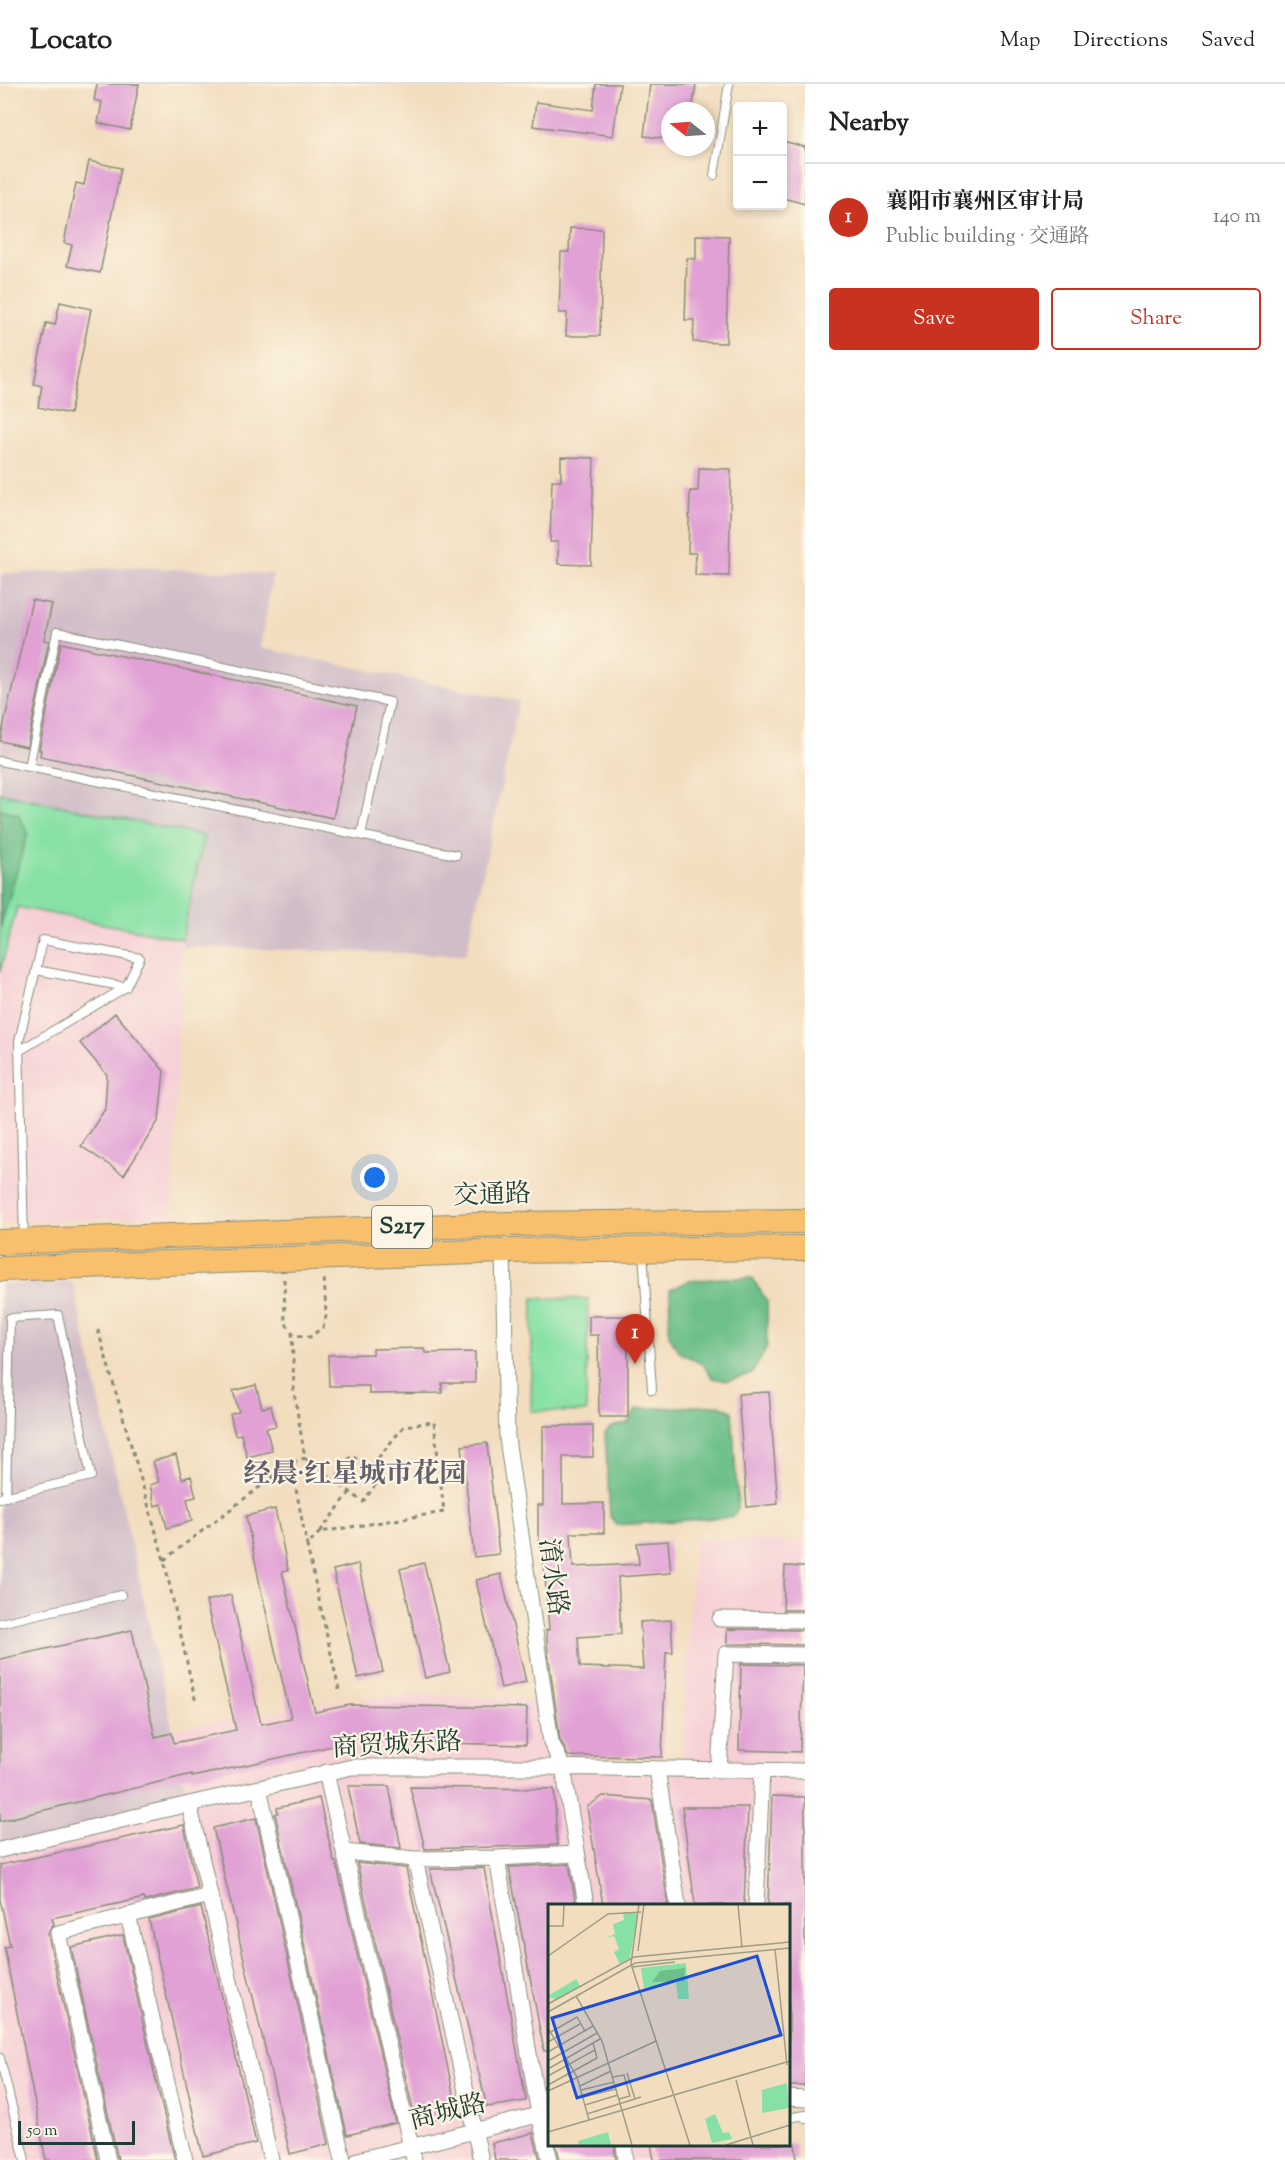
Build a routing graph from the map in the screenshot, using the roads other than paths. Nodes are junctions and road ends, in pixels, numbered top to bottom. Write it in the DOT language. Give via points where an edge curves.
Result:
graph roads {
  1 [pos="729,84"];
  2 [pos="714,175"];
  3 [pos="0,761"];
  4 [pos="29,767"];
  5 [pos="361,835"];
  6 [pos="456,855"];
  7 [pos="36,970"];
  8 [pos="126,987"];
  9 [pos="19,1051"];
  10 [pos="805,1221"];
  11 [pos="24,1241"];
  12 [pos="0,1242"];
  13 [pos="805,1248"];
  14 [pos="642,1250"];
  15 [pos="503,1251"];
  16 [pos="0,1269"];
  17 [pos="652,1390"];
  18 [pos="3,1497"];
  19 [pos="121,1595"];
  20 [pos="720,1619"];
  21 [pos="805,1620"];
  22 [pos="0,1623"];
  23 [pos="805,1655"];
  24 [pos="563,1767"];
  25 [pos="657,1769"];
  26 [pos="719,1770"];
  27 [pos="762,1771"];
  28 [pos="805,1771"];
  29 [pos="326,1772"];
  30 [pos="259,1788"];
  31 [pos="189,1804"];
  32 [pos="0,1850"];
  33 [pos="344,1851"];
  34 [pos="577,1854"];
  35 [pos="415,1858"];
  36 [pos="496,1858"];
  37 [pos="210,1895"];
  38 [pos="585,1904"];
  39 [pos="678,1904"];
  40 [pos="756,1904"];
  41 [pos="128,1915"];
  42 [pos="0,2058"];
  43 [pos="790,2098"];
  44 [pos="805,2099"];
  45 [pos="545,2113"];
  46 [pos="790,2118"];
  47 [pos="805,2118"];
  48 [pos="474,2131"];
  49 [pos="548,2141"];
  50 [pos="548,2145"];
  51 [pos="624,2145"];
  52 [pos="413,2153"];
  53 [pos="25,2160"];
  54 [pos="108,2160"];
  55 [pos="185,2160"];
  56 [pos="271,2160"];
  57 [pos="343,2160"];
  58 [pos="358,2160"];
  59 [pos="481,2160"];
  60 [pos="550,2160"];
  61 [pos="626,2160"];
  1 -- 2 [label="lane"];
  3 -- 4 [label="lane"];
  4 -- 5 [label="lane"];
  4 -- 5 [label="lane" via="57,632 390,702"];
  5 -- 6 [label="lane"];
  7 -- 8 [label="lane"];
  7 -- 8 [label="lane" via="43,940 140,958"];
  7 -- 9 [label="lane"];
  8 -- 9 [label="lane"];
  9 -- 11 [label="lane"];
  10 -- 11 [label="main road, 交通路 / S217" via="507,1224"];
  11 -- 12 [label="main road, 交通路 / S217"];
  13 -- 14 [label="main road, S217"];
  14 -- 15 [label="main road, S217"];
  14 -- 17 [label="lane"];
  15 -- 16 [label="main road, S217"];
  15 -- 24 [label="street, 淯水路" via="507,1438 551,1742"];
  18 -- 18 [label="lane" via="91,1476 58,1315 10,1318"];
  19 -- 22 [label="lane"];
  20 -- 21 [label="street"];
  23 -- 26 [label="street" via="726,1654"];
  24 -- 25 [label="street, 商贸城东路"];
  24 -- 29 [label="street, 商贸城东路" via="352,1767"];
  24 -- 34 [label="street, 淯水路"];
  25 -- 26 [label="street, 商贸城东路"];
  25 -- 39 [label="street"];
  26 -- 27 [label="street, 商贸城东路"];
  27 -- 28 [label="street, 商贸城东路"];
  27 -- 40 [label="street"];
  29 -- 30 [label="street, 商贸城东路"];
  29 -- 33 [label="street"];
  30 -- 31 [label="street, 商贸城东路"];
  30 -- 57 [label="street"];
  31 -- 32 [label="street, 商贸城东路"];
  31 -- 37 [label="street"];
  33 -- 35 [label="street"];
  33 -- 52 [label="street"];
  34 -- 36 [label="street"];
  34 -- 38 [label="street, 淯水路"];
  35 -- 36 [label="street"];
  35 -- 48 [label="street"];
  36 -- 45 [label="street"];
  37 -- 41 [label="street"];
  37 -- 56 [label="street"];
  41 -- 54 [label="street" via="58,1933"];
  41 -- 55 [label="street"];
  42 -- 53 [label="lane"];
  43 -- 44 [label="street"];
  45 -- 48 [label="street, 商城路"];
  45 -- 49 [label="street"];
  46 -- 47 [label="lane"];
  48 -- 52 [label="street, 商城路"];
  48 -- 59 [label="street"];
  50 -- 60 [label="street"];
  51 -- 61 [label="street"];
  52 -- 58 [label="street, 商城路"];
}
